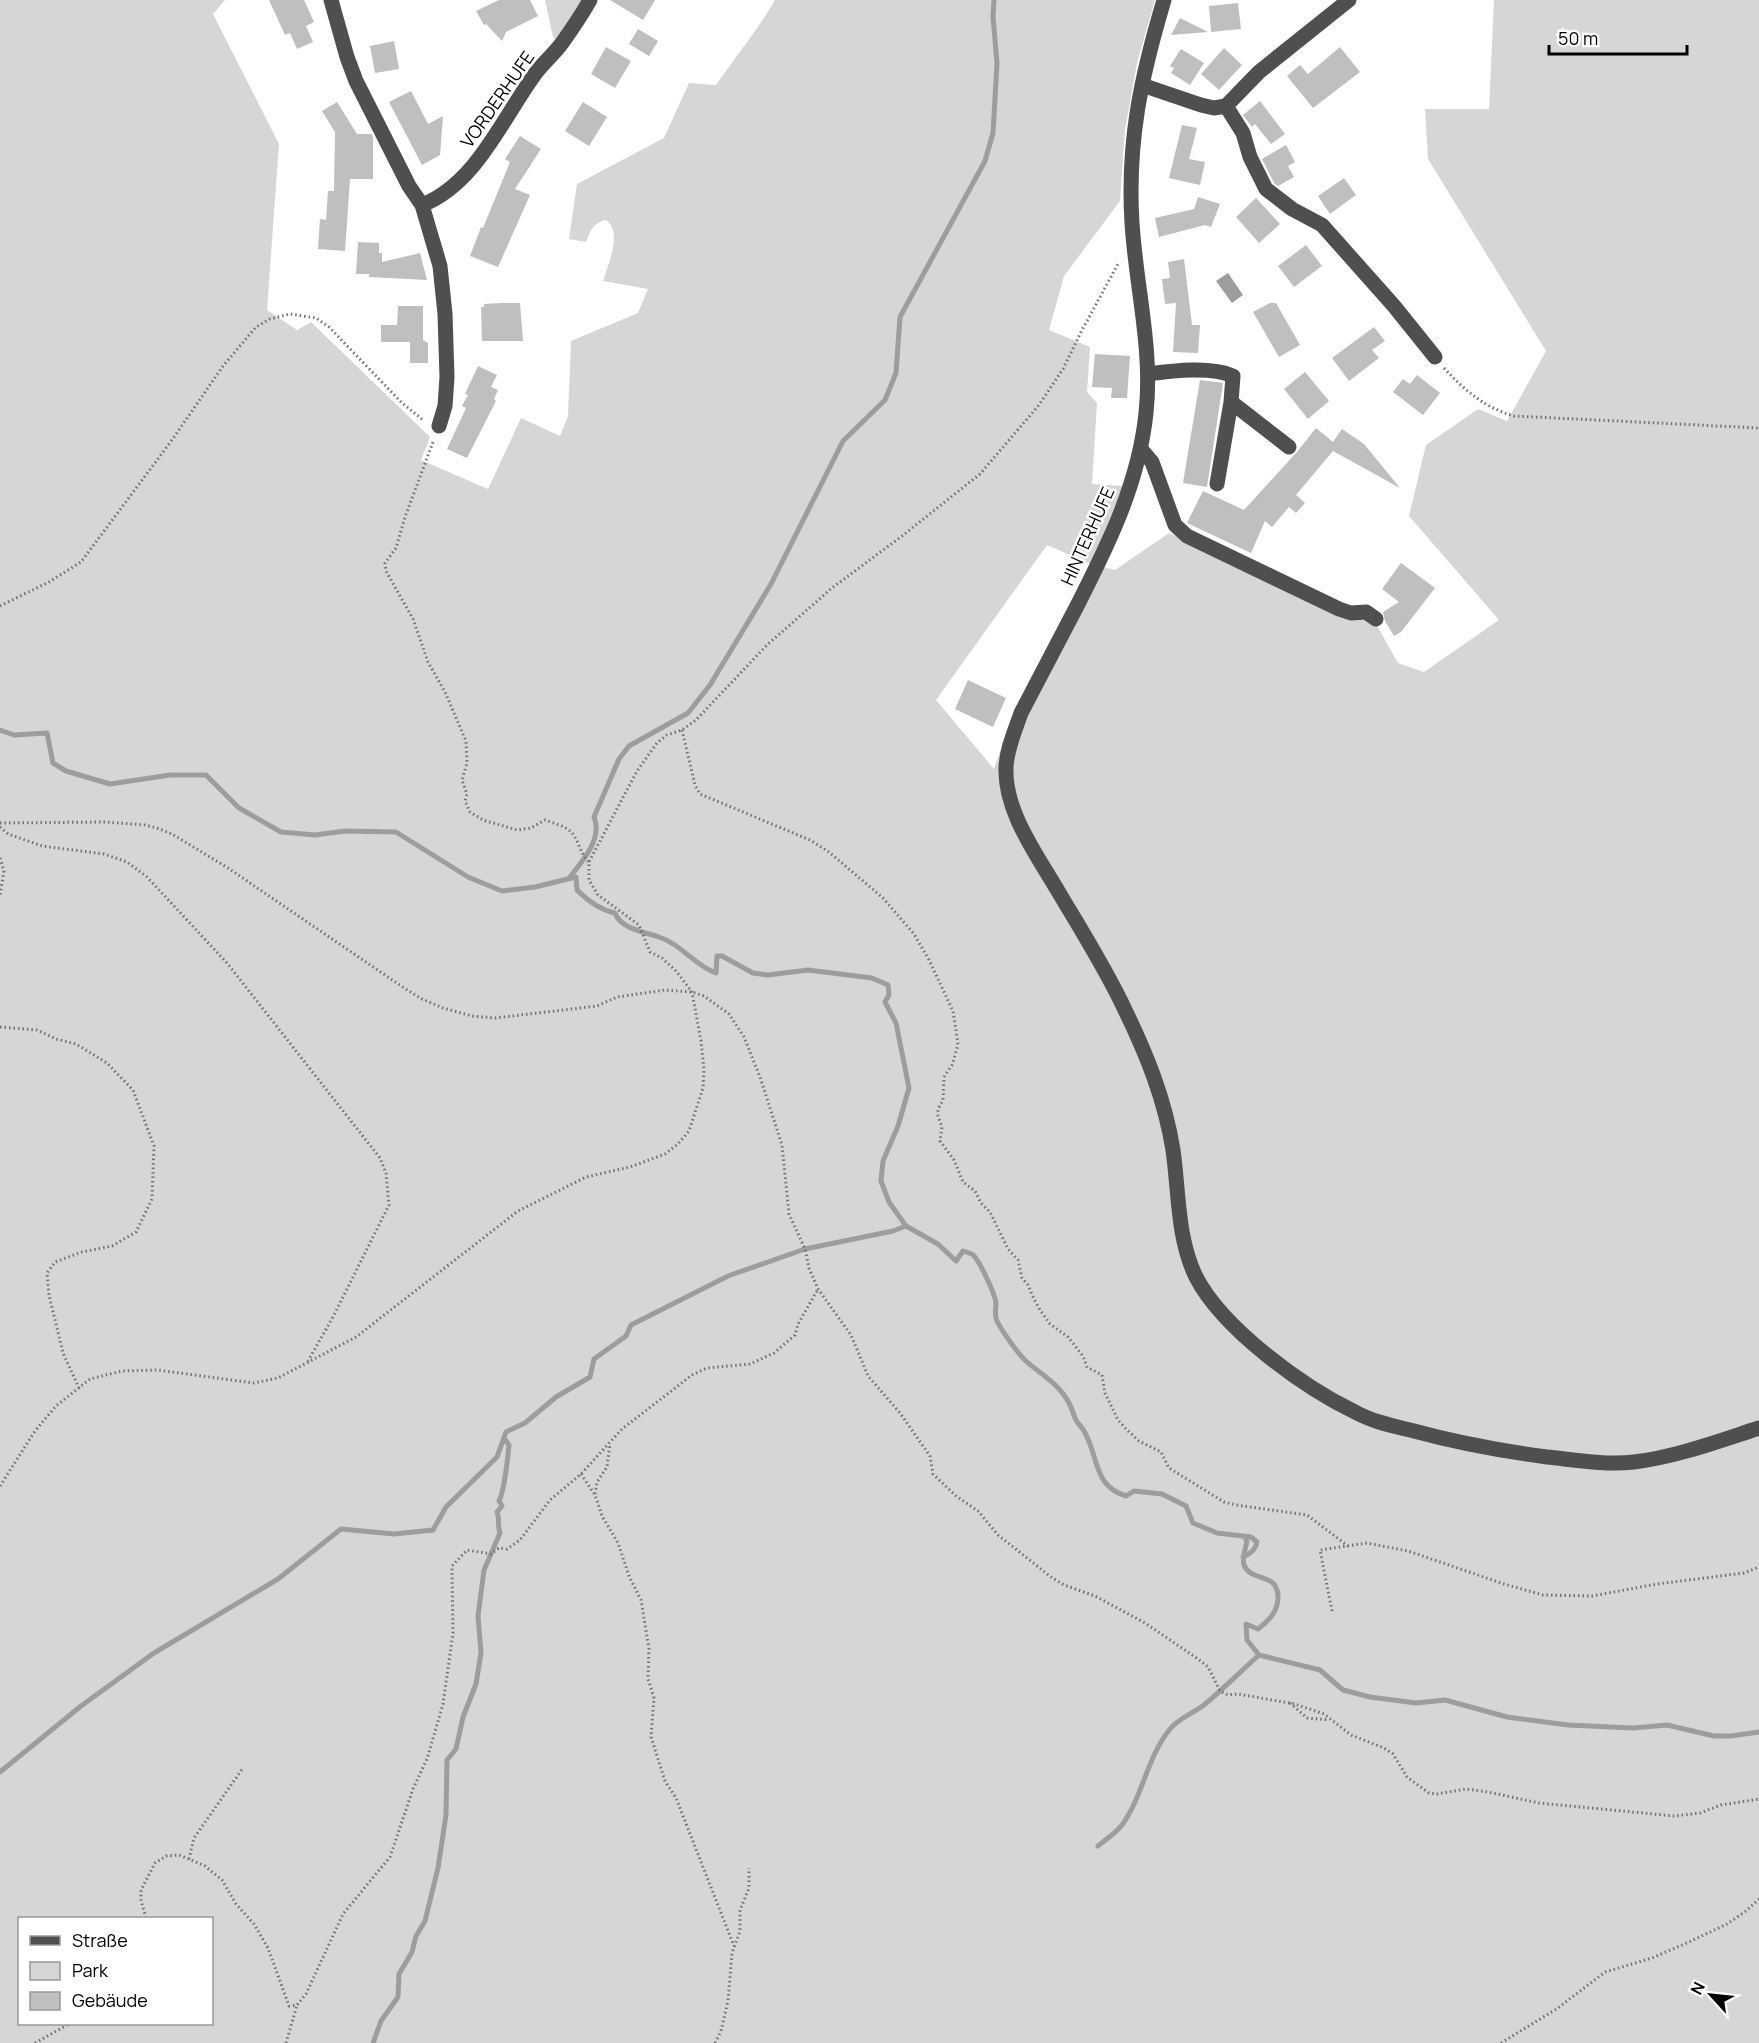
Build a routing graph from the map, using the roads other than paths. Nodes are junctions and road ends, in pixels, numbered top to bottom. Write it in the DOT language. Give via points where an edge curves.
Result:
graph roads {
  1 [pos="331,0"];
  2 [pos="590,0"];
  3 [pos="1164,0"];
  4 [pos="1349,0"];
  5 [pos="1142,85"];
  6 [pos="1226,106"];
  7 [pos="422,205"];
  8 [pos="1435,357"];
  9 [pos="1148,374"];
  10 [pos="1231,402"];
  11 [pos="439,426"];
  12 [pos="1289,447"];
  13 [pos="1140,449"];
  14 [pos="1217,484"];
  15 [pos="1376,619"];
  16 [pos="1759,1428"];
  1 -- 7 [label="street" via="356,81"];
  2 -- 7 [label="street, VORDERHUFE" via="472,168 446,193"];
  3 -- 5 [label="street, HINTERHUFE"];
  4 -- 6 [label="street" via="1259,72"];
  5 -- 6 [label="street" via="1200,105"];
  5 -- 9 [label="street, HINTERHUFE" via="1131,164 1134,245"];
  6 -- 8 [label="street" via="1243,133 1266,189 1322,225"];
  7 -- 11 [label="street" via="440,266 445,314 446,406"];
  9 -- 10 [label="street" via="1224,372 1233,376"];
  9 -- 13 [label="street, HINTERHUFE"];
  10 -- 12 [label="street"];
  10 -- 14 [label="street"];
  13 -- 15 [label="street" via="1152,462 1174,525 1187,536 1339,609 1366,612"];
  13 -- 16 [label="street, HINTERHUFE" via="1117,525 1021,713 1006,768 1008,789 1023,830 1124,1008 1156,1078 1173,1149 1184,1242 1195,1275 1210,1299 1268,1355 1316,1390 1378,1422 1433,1436 1587,1462 1636,1462"];
}
